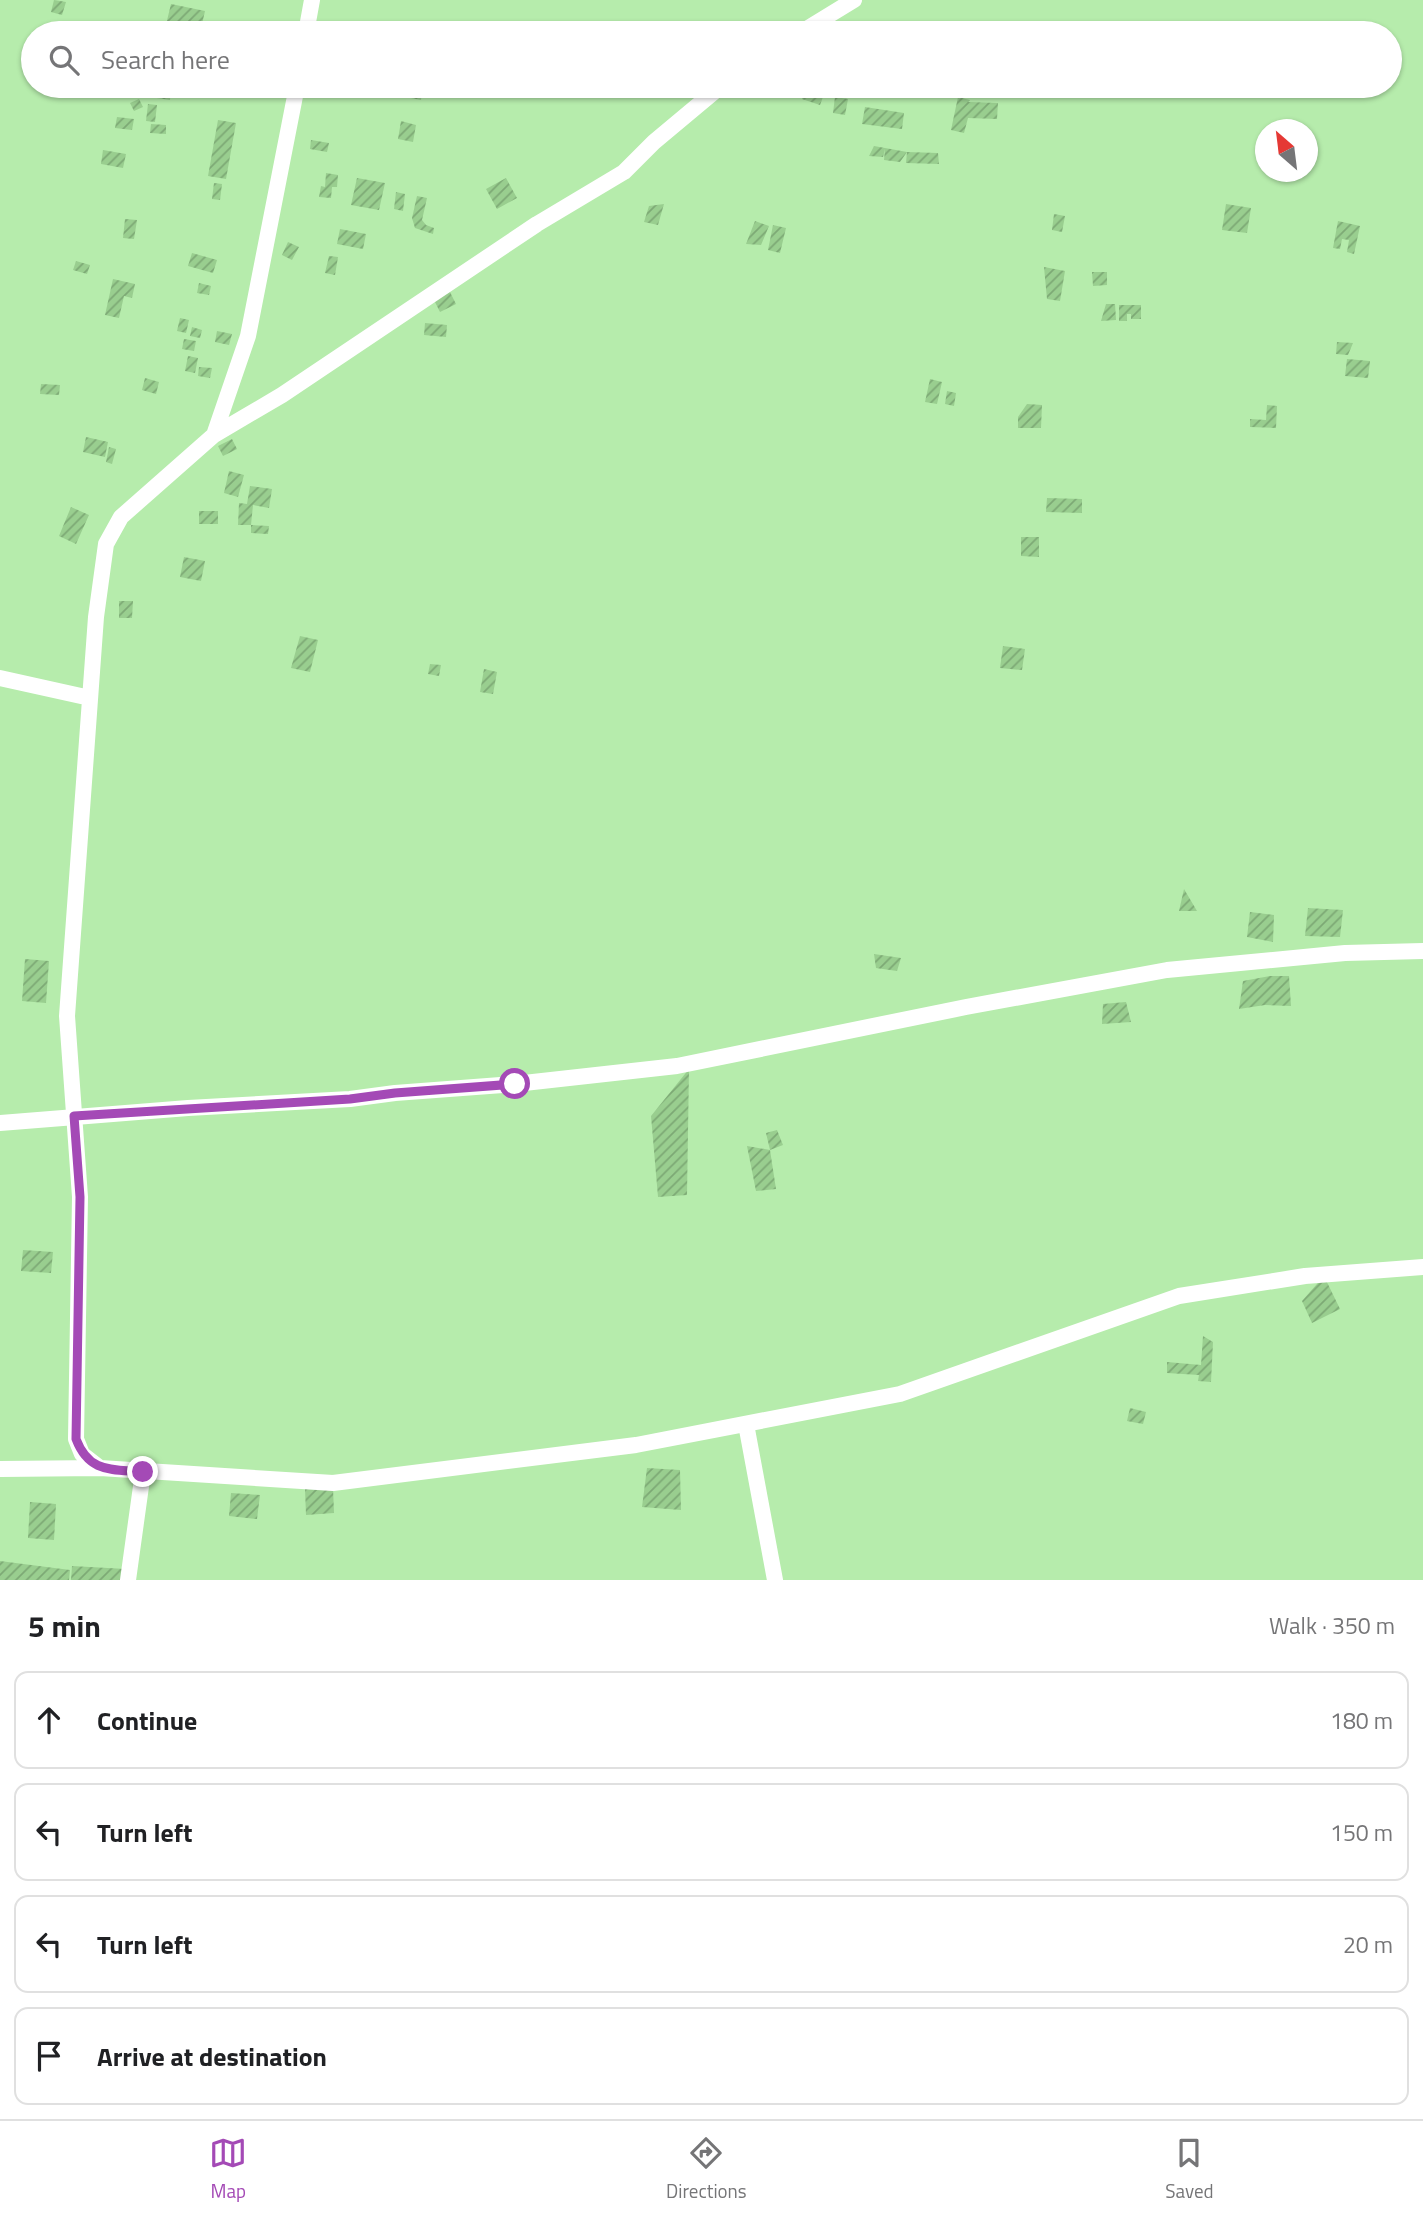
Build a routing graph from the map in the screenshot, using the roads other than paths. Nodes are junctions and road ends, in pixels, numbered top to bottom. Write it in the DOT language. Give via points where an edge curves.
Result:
graph roads {
  1 [pos="312,0"];
  2 [pos="854,0"];
  3 [pos="308,21"];
  4 [pos="820,21"];
  5 [pos="295,98"];
  6 [pos="706,98"];
  7 [pos="214,435"];
  8 [pos="0,678"];
  9 [pos="89,698"];
  10 [pos="1423,951"];
  11 [pos="74,1116"];
  12 [pos="0,1123"];
  13 [pos="1423,1267"];
  14 [pos="746,1424"];
  15 [pos="100,1468"];
  16 [pos="0,1469"];
  17 [pos="143,1472"];
  18 [pos="128,1580"];
  19 [pos="775,1580"];
  1 -- 3 [label="street"];
  2 -- 4 [label="street"];
  5 -- 7 [label="street" via="248,336"];
  6 -- 7 [label="street" via="624,172"];
  7 -- 9 [label="street" via="121,517 106,544"];
  8 -- 9 [label="street"];
  9 -- 11 [label="street" via="67,1016"];
  10 -- 11 [label="street" via="1345,953 1167,970 677,1066 350,1099"];
  11 -- 12 [label="street"];
  11 -- 15 [label="street" via="80,1197 76,1439 82,1454"];
  13 -- 14 [label="street" via="1305,1276 1179,1296 900,1394"];
  14 -- 17 [label="street" via="636,1446 333,1483"];
  14 -- 19 [label="street"];
  15 -- 16 [label="street"];
  15 -- 17 [label="street"];
  17 -- 18 [label="street"];
}
